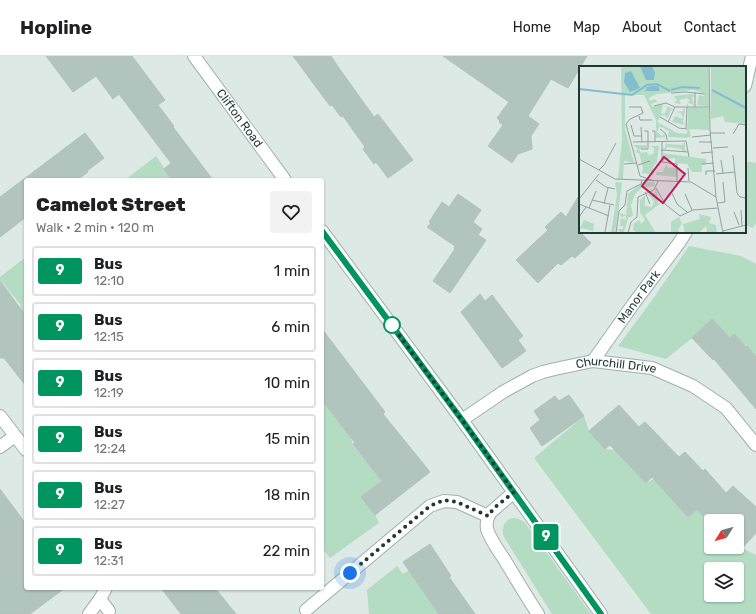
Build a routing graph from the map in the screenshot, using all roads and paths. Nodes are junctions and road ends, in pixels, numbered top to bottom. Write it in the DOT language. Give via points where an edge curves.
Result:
graph roads {
  1 [pos="194,56"];
  2 [pos="752,56"];
  3 [pos="746,82"];
  4 [pos="284,178"];
  5 [pos="685,233"];
  6 [pos="324,234"];
  7 [pos="592,361"];
  8 [pos="0,416"];
  9 [pos="462,420"];
  10 [pos="15,436"];
  11 [pos="756,445"];
  12 [pos="0,447"];
  13 [pos="24,447"];
  14 [pos="514,492"];
  15 [pos="488,516"];
  16 [pos="105,590"];
  17 [pos="100,599"];
  18 [pos="306,610"];
  19 [pos="109,611"];
  20 [pos="89,614"];
  21 [pos="538,614"];
  22 [pos="601,614"];
  1 -- 4 [label="street, Clifton Road"];
  2 -- 3 [label="street"];
  5 -- 7 [label="street, Manor Park"];
  6 -- 9 [label="street"];
  7 -- 9 [label="street, Churchill Drive" via="532,376"];
  7 -- 11 [label="street, Churchill Drive" via="652,368 693,386 726,408"];
  8 -- 10 [label="street"];
  9 -- 14 [label="street"];
  10 -- 12 [label="street"];
  10 -- 13 [label="street"];
  14 -- 15 [label="street"];
  14 -- 22 [label="street"];
  15 -- 18 [label="street" via="457,502 444,500 430,506"];
  15 -- 21 [label="street" via="486,521 489,534"];
  16 -- 17 [label="street"];
  17 -- 19 [label="street"];
  17 -- 20 [label="street"];
}
